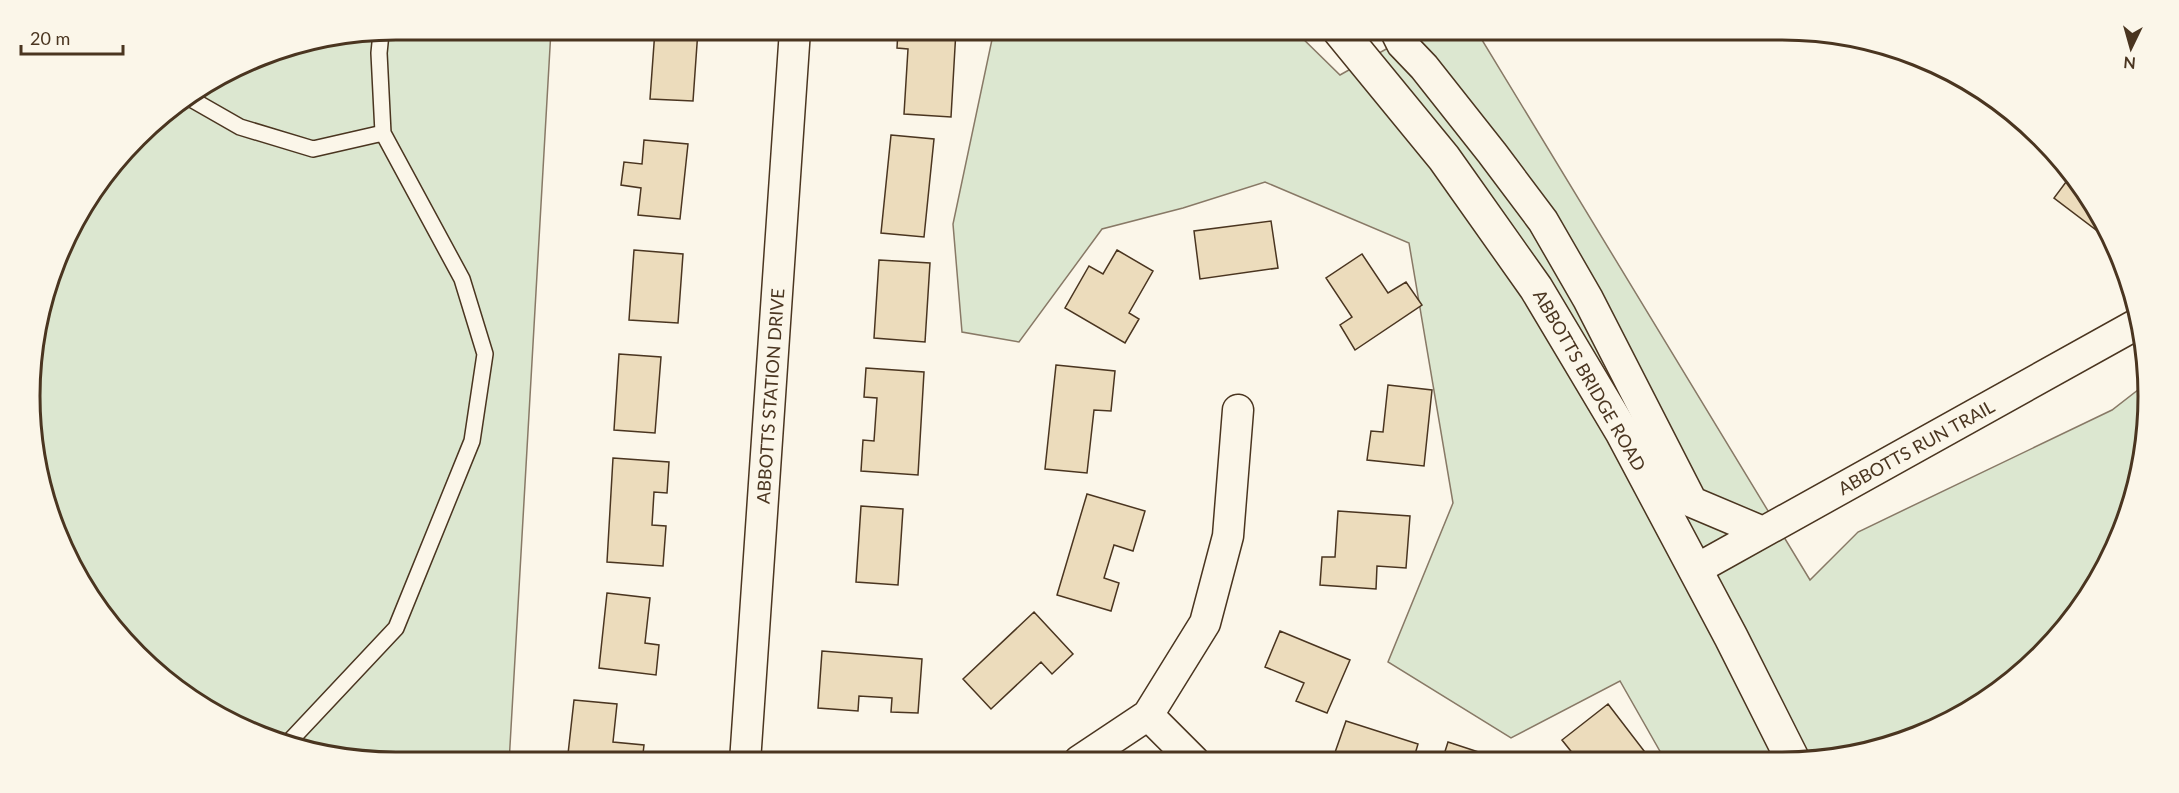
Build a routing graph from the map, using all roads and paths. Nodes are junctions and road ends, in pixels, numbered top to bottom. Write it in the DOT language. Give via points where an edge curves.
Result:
graph roads {
  1 [pos="794,40"];
  2 [pos="1347,40"];
  3 [pos="1400,40"];
  4 [pos="380,41"];
  5 [pos="196,102"];
  6 [pos="383,133"];
  7 [pos="2132,327"];
  8 [pos="1238,410"];
  9 [pos="1763,532"];
  10 [pos="1695,570"];
  11 [pos="1148,715"];
  12 [pos="293,737"];
  13 [pos="746,752"];
  14 [pos="1094,752"];
  15 [pos="1185,752"];
  16 [pos="1788,752"];
  1 -- 13 [label="street, ABBOTTS STATION DRIVE"];
  2 -- 10 [label="main road, ABBOTTS BRIDGE ROAD" via="1444,158 1536,288 1622,432"];
  3 -- 9 [label="street, ABBOTTS BRIDGE ROAD" via="1543,221 1588,299 1692,502"];
  4 -- 6 [label="lane"];
  5 -- 6 [label="lane" via="240,128 313,149"];
  6 -- 12 [label="lane" via="462,279 485,354 472,441 396,628"];
  7 -- 9 [label="street, ABBOTTS RUN TRAIL"];
  8 -- 11 [label="street" via="1228,536 1205,623"];
  9 -- 10 [label="street, ABBOTTS RUN TRAIL"];
  10 -- 16 [label="main road, ABBOTTS BRIDGE ROAD"];
  11 -- 14 [label="street"];
  11 -- 15 [label="street"];
}
